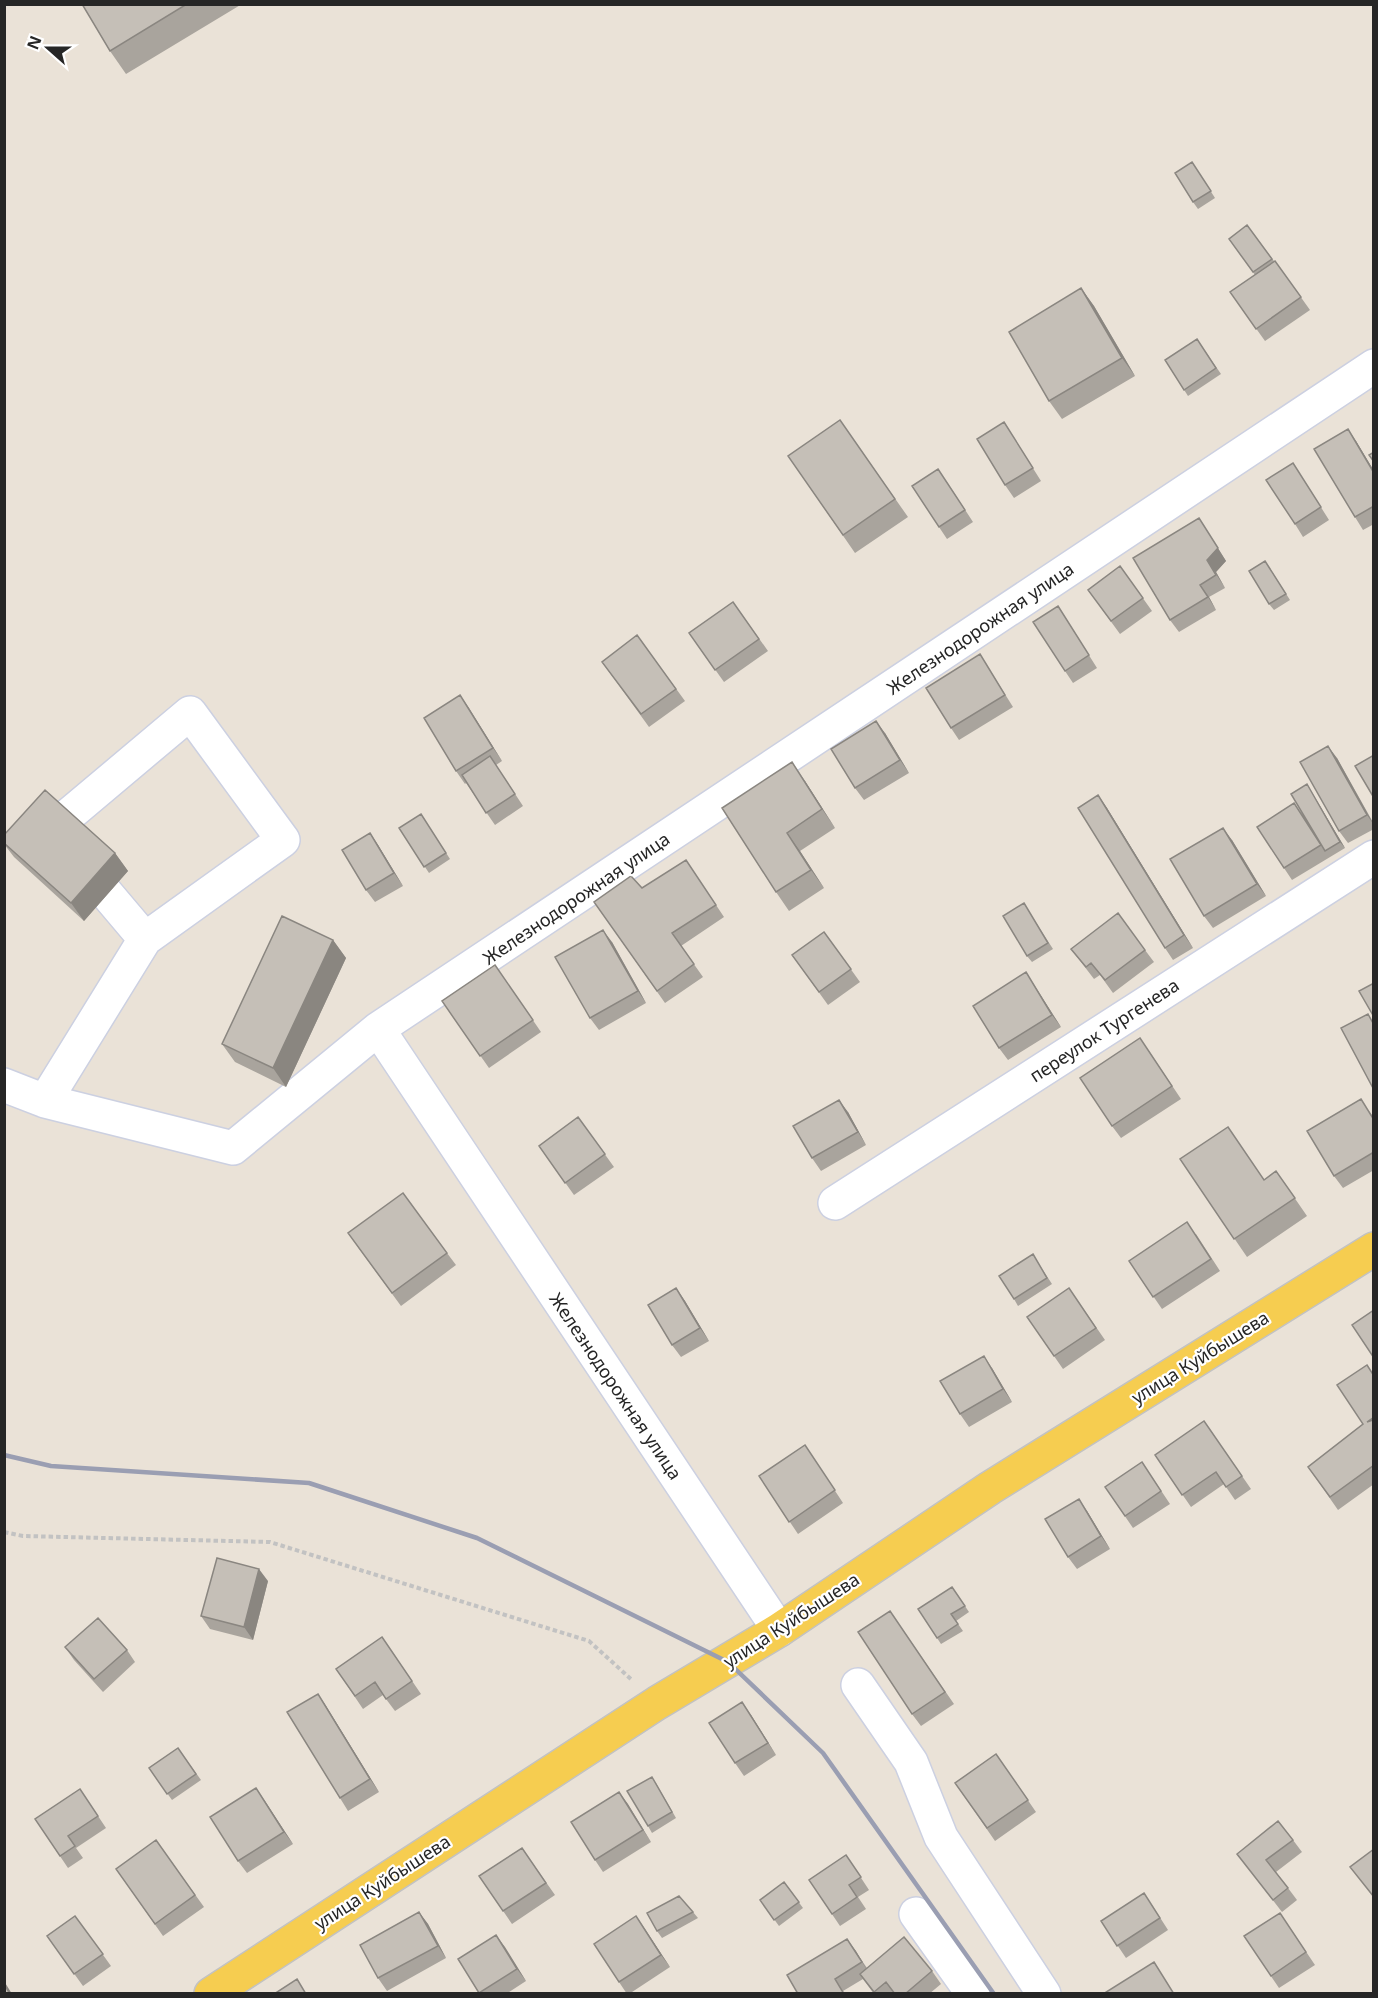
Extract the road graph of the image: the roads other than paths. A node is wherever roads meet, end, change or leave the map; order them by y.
1 (1374, 366) edge
2 (1374, 857) edge
3 (145, 939) junction
4 (378, 1029) junction
5 (4, 1085) edge
6 (45, 1101) junction
7 (835, 1203) dead end
8 (1374, 1249) edge
9 (778, 1630) junction
10 (858, 1685) dead end
11 (916, 1914) dead end
12 (211, 1994) edge
13 (974, 1994) edge
14 (1044, 1994) edge

1 - 4 street, Железнодорожная улица
2 - 7 street, переулок Тургенева
3 - 3 street
3 - 6 street
4 - 6 street
4 - 9 street, Железнодорожная улица
5 - 6 street
8 - 9 main road, улица Куйбышева
9 - 12 main road, улица Куйбышева
10 - 14 street
11 - 13 street

